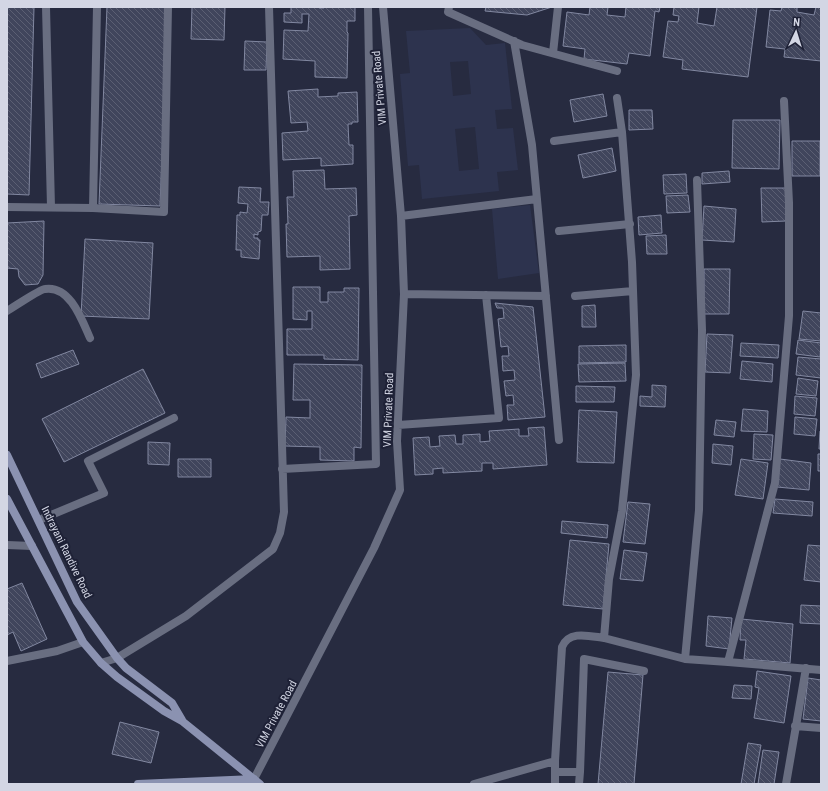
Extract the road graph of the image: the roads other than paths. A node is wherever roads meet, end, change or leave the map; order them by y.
1 (46, 7) edge
2 (98, 7) edge
3 (168, 7) edge
4 (269, 7) edge
5 (368, 7) edge
6 (383, 7) edge
7 (449, 7) edge
8 (558, 7) edge
9 (514, 41) junction
10 (553, 53) junction
11 (617, 71) dead end
12 (617, 98) dead end
13 (784, 101) dead end
14 (622, 132) junction
15 (554, 141) dead end
16 (697, 180) dead end
17 (537, 199) junction
18 (7, 207) edge
19 (51, 207) junction
20 (93, 208) junction
21 (401, 216) junction
22 (630, 224) junction
23 (559, 231) dead end
24 (633, 291) junction
25 (404, 294) junction
26 (486, 295) junction
27 (546, 296) junction
28 (575, 296) dead end
29 (7, 310) edge
30 (90, 338) dead end
31 (174, 418) dead end
32 (398, 425) junction
33 (559, 440) dead end
34 (7, 455) edge
35 (282, 469) junction
36 (7, 499) edge
37 (39, 520) junction
38 (7, 545) edge
39 (32, 546) junction
40 (604, 638) junction
41 (84, 642) junction
42 (117, 658) junction
43 (685, 659) junction
44 (7, 661) edge
45 (728, 662) junction
46 (101, 663) junction
47 (806, 668) junction
48 (821, 670) edge
49 (644, 671) dead end
50 (182, 721) junction
51 (795, 726) junction
52 (821, 728) edge
53 (555, 761) junction
54 (555, 772) junction
55 (580, 772) junction
56 (257, 781) edge
57 (138, 784) edge
58 (474, 784) edge
59 (555, 784) edge
60 (579, 784) edge
61 (786, 784) edge

1 - 19 street
2 - 20 street
3 - 20 street
4 - 35 street
5 - 35 street
6 - 21 street, VIM Private Road
7 - 9 street
8 - 10 street
9 - 10 street
9 - 17 street
10 - 11 street
12 - 14 street
13 - 45 street
14 - 15 street
14 - 22 street
16 - 43 street
17 - 21 street
17 - 27 street
18 - 19 street
19 - 20 street
21 - 25 street, VIM Private Road
22 - 23 street
22 - 24 street
24 - 28 street
24 - 40 street
25 - 26 street
25 - 32 street, VIM Private Road
26 - 27 street
26 - 32 street
27 - 33 street
29 - 30 street
31 - 37 street
32 - 56 street, VIM Private Road
34 - 37 street, Indrayani Randive Road
35 - 42 street
36 - 39 street, Indrayani Randive Road
37 - 42 street, Indrayani Randive Road
38 - 39 street
39 - 41 street, Indrayani Randive Road
40 - 43 street
40 - 53 street
41 - 44 street
41 - 46 street, Indrayani Randive Road
42 - 46 street
42 - 50 street, Indrayani Randive Road
43 - 45 street
45 - 47 street
46 - 50 street, Indrayani Randive Road
47 - 48 street
47 - 51 street
49 - 55 street
50 - 56 street, Indrayani Randive Road
51 - 52 street
51 - 61 street
53 - 54 street
53 - 58 street
54 - 55 street
54 - 59 street
55 - 60 street
56 - 57 street

